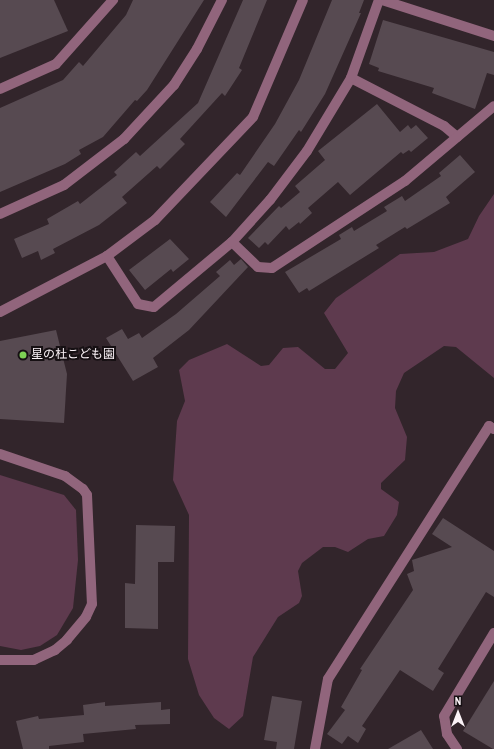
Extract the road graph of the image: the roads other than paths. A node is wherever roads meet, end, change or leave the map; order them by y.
1 (113, 0) edge
2 (222, 0) edge
3 (303, 0) edge
4 (379, 0) edge
5 (382, 0) edge
6 (494, 36) edge
7 (351, 78) junction
8 (0, 89) edge
9 (494, 106) edge
10 (458, 137) junction
11 (0, 214) edge
12 (232, 242) junction
13 (107, 256) junction
14 (0, 312) edge
15 (494, 429) edge
16 (0, 454) edge
17 (494, 633) edge
18 (0, 660) edge
19 (315, 749) edge
20 (457, 749) edge

1 - 8 street
2 - 11 street
3 - 13 street
4 - 7 street
5 - 6 street
7 - 10 street
7 - 12 street
9 - 10 street
10 - 12 street
12 - 13 street
13 - 14 street
15 - 19 street
16 - 18 street
17 - 20 street

